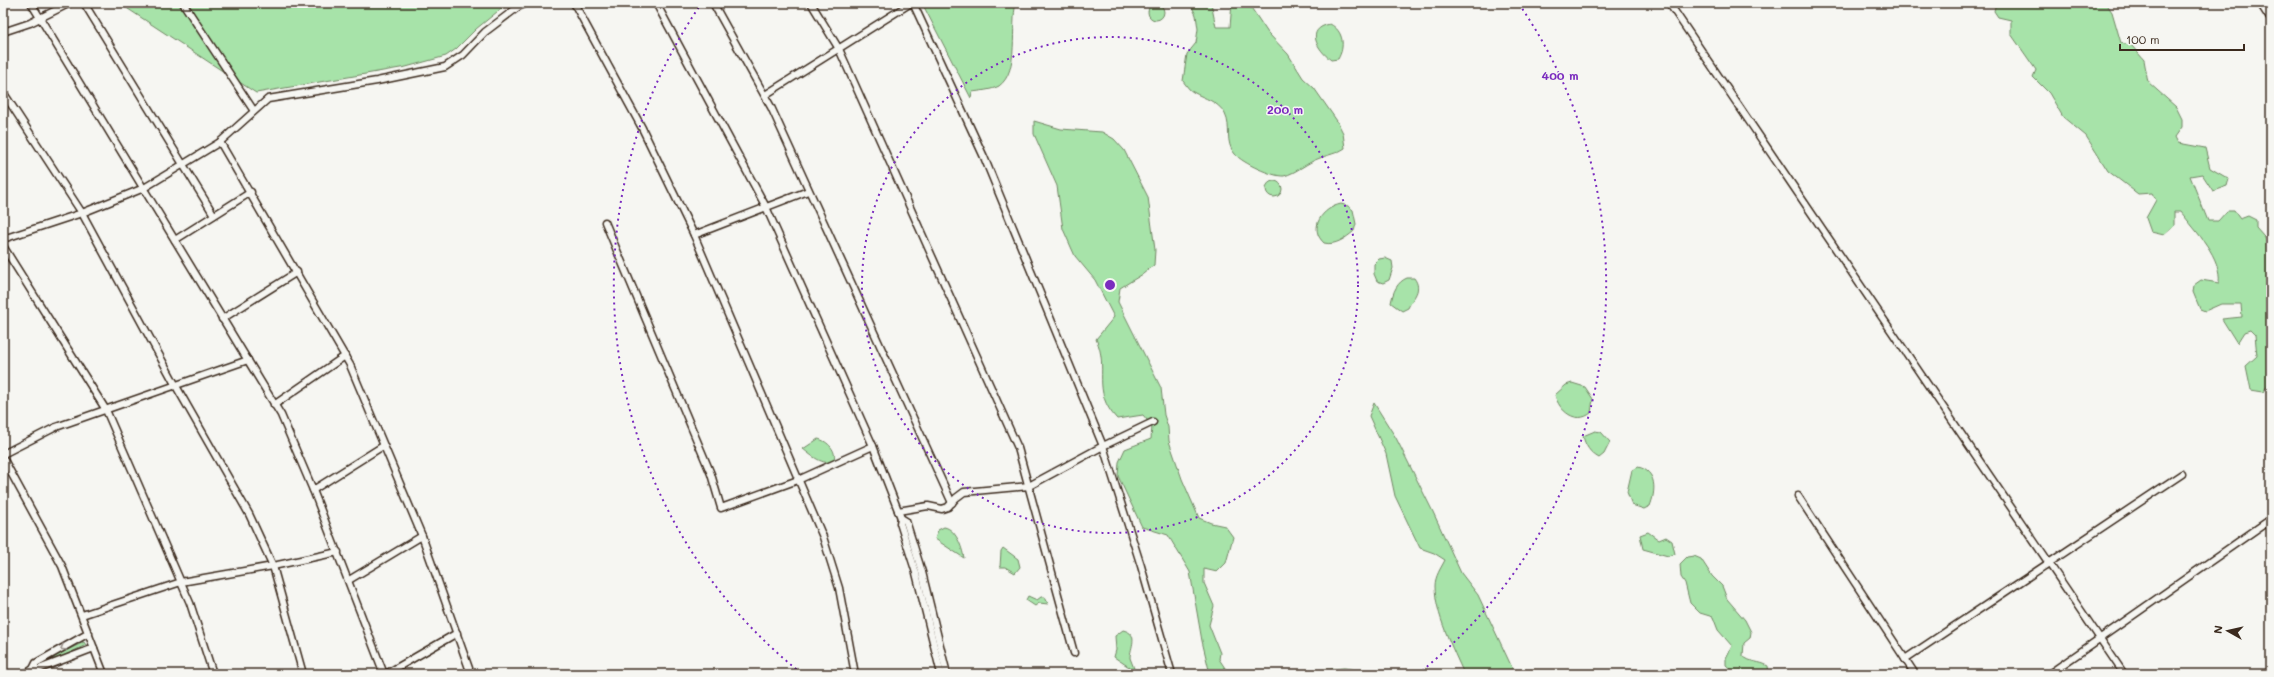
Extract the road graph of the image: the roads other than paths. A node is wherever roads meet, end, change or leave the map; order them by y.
1 (31, 3) edge
2 (70, 3) edge
3 (84, 3) edge
4 (184, 3) edge
5 (527, 3) edge
6 (574, 3) edge
7 (656, 3) edge
8 (713, 3) edge
9 (811, 3) edge
10 (912, 3) edge
11 (1669, 3) edge
12 (2260, 3) edge
13 (40, 18) junction
14 (2271, 20) edge
15 (3, 32) edge
16 (839, 49) junction
17 (3, 92) edge
18 (765, 95) junction
19 (254, 112) junction
20 (220, 142) junction
21 (183, 165) junction
22 (144, 188) junction
23 (808, 191) junction
24 (251, 192) junction
25 (766, 207) junction
26 (82, 213) junction
27 (214, 215) junction
28 (606, 222) dead end
29 (694, 235) junction
30 (3, 239) edge
31 (174, 240) junction
32 (3, 246) edge
33 (297, 272) junction
34 (222, 319) junction
35 (345, 356) junction
36 (248, 360) junction
37 (176, 386) junction
38 (274, 405) junction
39 (106, 410) junction
40 (1153, 422) dead end
41 (383, 446) junction
42 (873, 446) junction
43 (1102, 446) junction
44 (3, 454) edge
45 (3, 458) edge
46 (2182, 474) dead end
47 (798, 480) junction
48 (1029, 486) junction
49 (313, 490) junction
50 (1798, 496) dead end
51 (952, 503) junction
52 (900, 514) junction
53 (2271, 519) edge
54 (422, 536) junction
55 (338, 552) junction
56 (2049, 562) junction
57 (273, 566) junction
58 (349, 580) junction
59 (181, 582) junction
60 (82, 614) junction
61 (89, 633) junction
62 (457, 633) junction
63 (2100, 639) junction
64 (94, 648) junction
65 (1074, 654) dead end
66 (1905, 659) junction
67 (33, 669) junction
68 (25, 674) edge
69 (104, 674) edge
70 (213, 674) edge
71 (303, 674) edge
72 (385, 674) edge
73 (471, 674) edge
74 (855, 674) edge
75 (944, 674) edge
76 (1172, 674) edge
77 (1915, 674) edge
78 (2049, 674) edge
79 (2124, 674) edge

1 - 13 street
2 - 13 street
3 - 21 street
4 - 19 street
5 - 19 street
6 - 29 street
7 - 25 street
8 - 18 street
9 - 16 street
10 - 16 street
10 - 43 street
11 - 56 street
12 - 14 street
13 - 15 street
13 - 22 street
16 - 18 street
16 - 48 street
17 - 26 street
18 - 23 street
19 - 20 street
20 - 21 street
20 - 24 street
21 - 22 street
21 - 27 street
22 - 26 street
22 - 31 street
23 - 25 street
23 - 51 street
24 - 27 street
24 - 33 street
25 - 29 street
25 - 42 street
26 - 30 street
26 - 37 street
27 - 31 street
28 - 47 street
29 - 47 street
31 - 34 street
32 - 39 street
33 - 34 street
33 - 35 street
34 - 36 street
35 - 38 street
35 - 41 street
36 - 37 street
36 - 38 street
37 - 39 street
37 - 57 street
38 - 49 street
39 - 44 street
39 - 59 street
40 - 43 street
41 - 49 street
41 - 54 street
42 - 47 street
42 - 52 street
43 - 48 street
43 - 76 street
45 - 60 street
46 - 56 street
47 - 74 street
48 - 51 street
48 - 65 street
49 - 55 street
50 - 66 street
51 - 52 street
52 - 75 street
53 - 63 street
54 - 58 street
54 - 62 street
55 - 57 street
55 - 58 street
56 - 63 street
56 - 66 street
57 - 59 street
57 - 71 street
58 - 72 street
59 - 60 street
59 - 70 street
60 - 61 street
61 - 64 street
61 -> 67 street
62 - 72 street
62 - 73 street
63 - 78 street
63 - 79 street
64 - 67 street
64 - 69 street
66 - 77 street
67 - 68 street

